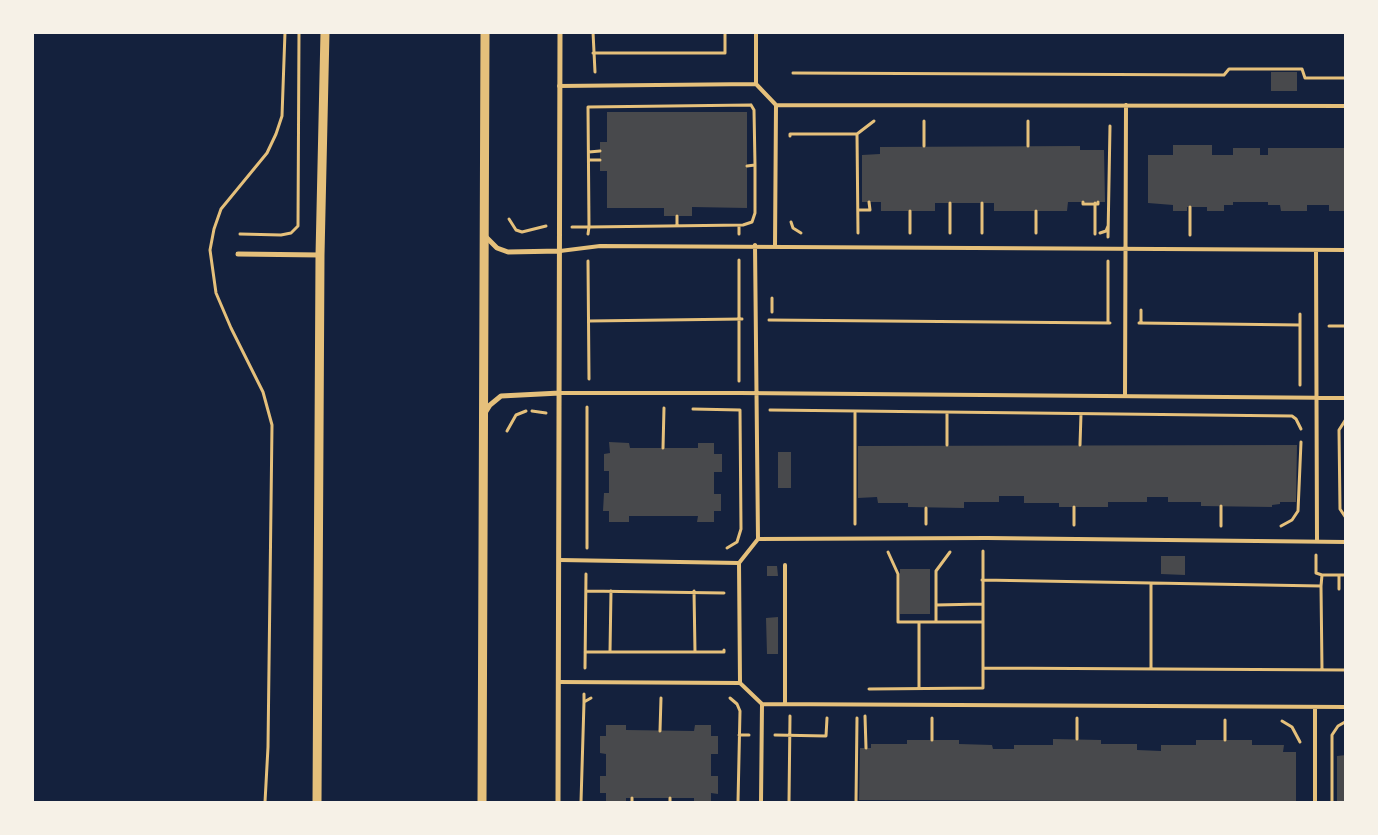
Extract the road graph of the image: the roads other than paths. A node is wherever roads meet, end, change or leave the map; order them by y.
1 (325, 32) edge
2 (485, 32) edge
3 (560, 32) edge
4 (756, 32) edge
5 (756, 84) junction
6 (559, 86) junction
7 (776, 105) junction
8 (1126, 105) junction
9 (1346, 106) edge
10 (483, 225) junction
11 (755, 245) junction
12 (775, 246) junction
13 (1125, 248) junction
14 (1316, 250) junction
15 (1346, 250) edge
16 (560, 251) junction
17 (238, 254) dead end
18 (320, 255) junction
19 (560, 393) junction
20 (755, 393) junction
21 (1125, 395) junction
22 (1315, 398) junction
23 (1346, 398) edge
24 (483, 421) junction
25 (758, 539) junction
26 (1317, 541) junction
27 (1346, 542) edge
28 (560, 560) junction
29 (739, 563) junction
30 (785, 564) dead end
31 (558, 682) junction
32 (740, 683) junction
33 (762, 704) junction
34 (787, 704) junction
35 (1315, 707) junction
36 (1346, 707) edge
37 (317, 802) edge
38 (482, 802) edge
39 (558, 802) edge
40 (761, 802) edge
41 (1314, 802) edge

1 - 18 street
2 - 10 street
3 - 6 street
4 - 5 lane
5 - 6 lane
5 - 7 lane
6 - 16 street
7 - 8 lane
7 - 12 lane
8 - 9 lane
8 - 13 lane
10 - 16 street
10 - 24 street
11 - 12 lane
11 - 16 lane
11 - 20 lane
12 - 13 lane
13 - 14 lane
13 - 21 lane
14 - 15 lane
14 - 22 lane
16 - 19 street
17 - 18 street
18 - 37 street
19 - 20 lane
19 - 24 street
19 - 28 street
20 - 21 lane
20 - 25 lane
21 - 22 lane
22 - 23 lane
22 - 26 lane
24 - 38 street
25 - 26 lane
25 - 29 lane
26 - 27 lane
28 - 29 lane
28 - 31 street
29 - 32 lane
30 - 34 lane
31 - 32 lane
31 - 39 street
32 - 33 lane
33 - 34 lane
33 - 40 lane
34 - 35 lane
35 - 36 lane
35 - 41 lane

